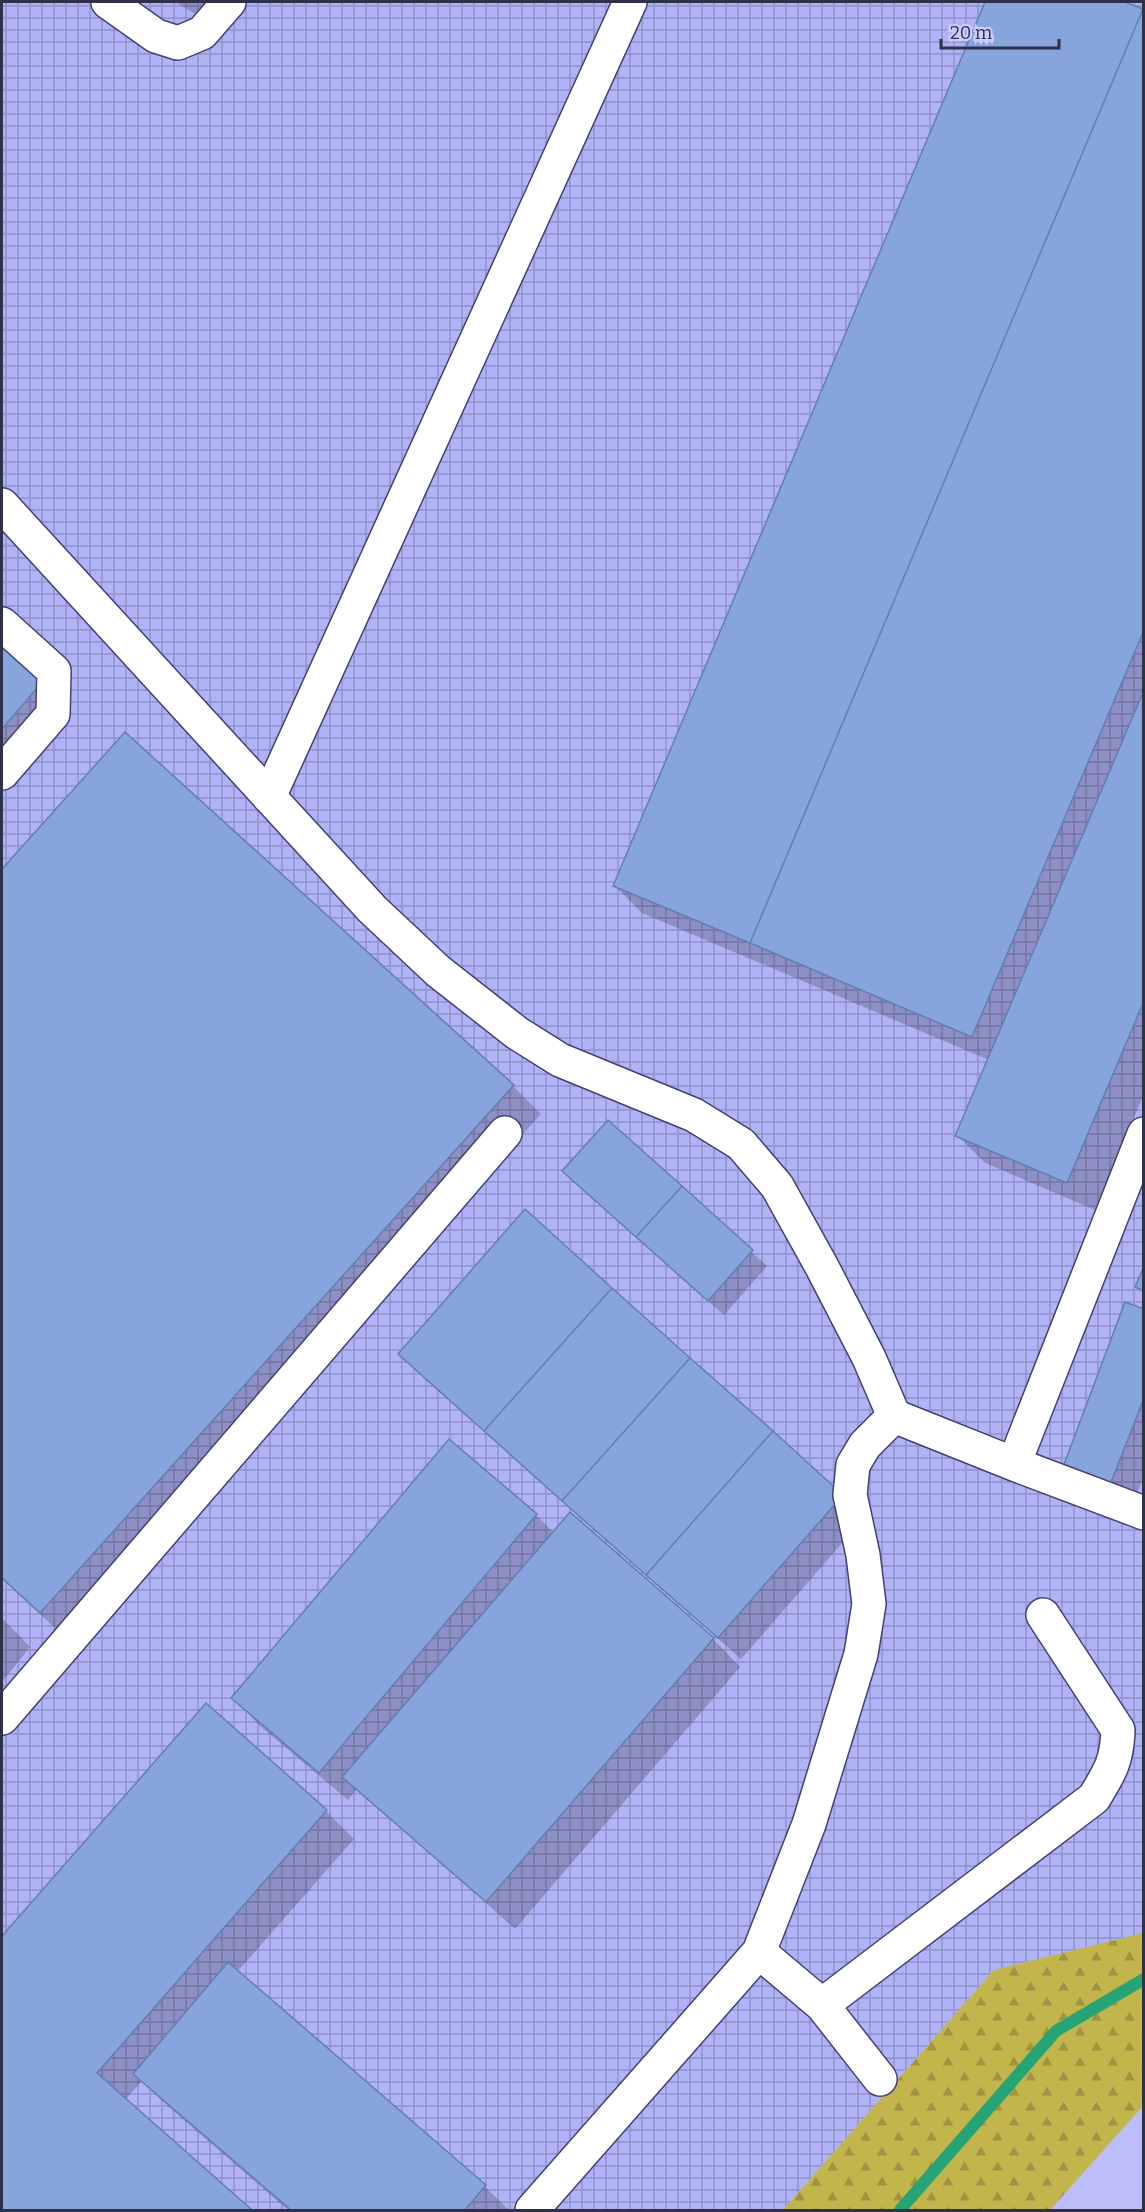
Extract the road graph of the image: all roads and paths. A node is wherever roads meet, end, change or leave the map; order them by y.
1 (108, 2) edge
2 (229, 2) edge
3 (630, 2) edge
4 (2, 505) edge
5 (2, 624) edge
6 (2, 773) edge
7 (269, 797) junction
8 (505, 1133) dead end
9 (1143, 1134) edge
10 (894, 1416) junction
11 (1014, 1464) junction
12 (1143, 1513) edge
13 (1043, 1615) dead end
14 (2, 1718) edge
15 (759, 1953) junction
16 (822, 2006) junction
17 (880, 2079) dead end
18 (532, 2211) edge

1 - 2 street
3 - 7 street
4 - 7 street
5 - 6 street
7 - 10 street
8 - 14 street
9 - 11 street
10 - 11 street
10 - 15 street
11 - 12 street
13 - 16 street
15 - 16 street
15 - 18 street
16 - 17 street

